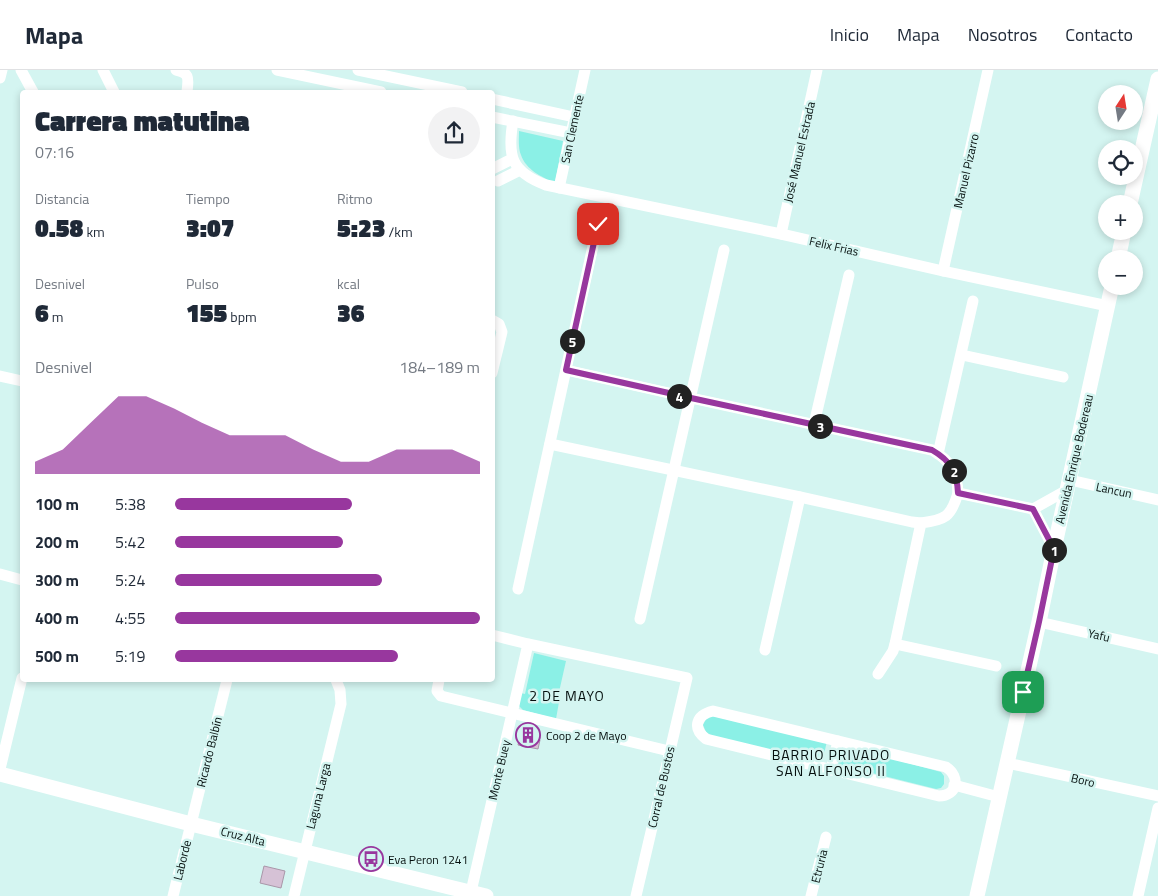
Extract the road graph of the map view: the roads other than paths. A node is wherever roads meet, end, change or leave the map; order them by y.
1 (2, 70) edge
2 (21, 70) edge
3 (103, 70) edge
4 (176, 70) edge
5 (277, 70) edge
6 (358, 70) edge
7 (584, 70) edge
8 (817, 70) edge
9 (988, 70) edge
10 (374, 72) edge
11 (0, 78) edge
12 (1158, 79) edge
13 (32, 90) edge
14 (113, 90) edge
15 (187, 90) edge
16 (370, 90) edge
17 (375, 90) edge
18 (453, 90) edge
19 (495, 100) edge
20 (574, 117) junction
21 (495, 118) edge
22 (513, 121) junction
23 (571, 133) junction
24 (512, 159) junction
25 (495, 168) edge
26 (520, 170) junction
27 (498, 181) dead end
28 (559, 188) junction
29 (1132, 195) edge
30 (598, 224) dead end
31 (781, 234) junction
32 (724, 250) dead end
33 (943, 271) junction
34 (850, 276) dead end
35 (1110, 295) edge
36 (974, 301) dead end
37 (1108, 306) junction
38 (495, 322) edge
39 (962, 355) junction
40 (495, 361) edge
41 (566, 370) junction
42 (0, 376) edge
43 (1063, 377) dead end
44 (20, 381) edge
45 (691, 398) junction
46 (814, 424) junction
47 (550, 444) junction
48 (938, 454) junction
49 (674, 470) junction
50 (1069, 485) junction
51 (958, 493) junction
52 (800, 497) junction
53 (1158, 500) edge
54 (1033, 509) junction
55 (921, 523) junction
56 (1054, 549) junction
57 (0, 574) edge
58 (20, 579) edge
59 (518, 589) dead end
60 (640, 619) dead end
61 (1039, 622) junction
62 (495, 636) edge
63 (528, 644) junction
64 (895, 644) junction
65 (1158, 649) edge
66 (765, 650) dead end
67 (996, 666) dead end
68 (878, 674) dead end
69 (21, 682) edge
70 (226, 682) edge
71 (337, 682) edge
72 (439, 682) edge
73 (512, 714) junction
74 (838, 741) junction
75 (669, 751) junction
76 (1007, 763) junction
77 (0, 769) edge
78 (831, 770) junction
79 (0, 774) edge
80 (954, 785) junction
81 (1158, 796) edge
82 (999, 797) junction
83 (1158, 808) edge
84 (191, 824) junction
85 (826, 837) dead end
86 (305, 852) junction
87 (470, 894) edge
88 (173, 896) edge
89 (294, 896) edge
90 (486, 896) edge
91 (636, 896) edge
92 (812, 896) edge
93 (977, 896) edge
94 (1138, 896) edge

1 - 11 street
2 - 13 street
3 - 14 street
4 - 15 street
5 - 16 street
6 - 10 street
7 - 20 street, San Clemente
8 - 31 street, José Manuel Estrada
9 - 33 street, Manuel Pizarro
10 - 17 street
10 - 18 street
12 - 29 main road
19 - 20 street
20 - 23 street, San Clemente
21 - 22 street
22 - 23 street
22 - 24 street
23 - 28 street, San Clemente
24 - 25 street
24 - 26 street
26 - 27 street
26 - 28 street, Felix Frias
28 - 31 street, Felix Frias
30 - 41 street
31 - 33 street, Felix Frias
32 - 45 street
33 - 37 street, Felix Frias
34 - 46 street
35 - 37 main road, Avenida Enrique Bodereau
36 - 39 street
37 - 50 main road, Avenida Enrique Bodereau
38 - 40 street
39 - 43 street
39 - 48 street
41 - 45 street
41 - 47 street
42 - 44 street
45 - 46 street
45 - 49 street
46 - 48 street
47 - 49 street
47 - 59 street
48 - 51 street
49 - 52 street
49 - 60 street
50 - 53 street, Lancun
50 - 54 street
50 - 56 main road, Avenida Enrique Bodereau
51 - 54 street
51 - 55 street
52 - 55 street
52 - 66 street
54 - 56 street
55 - 64 street
56 - 61 main road, Avenida Enrique Bodereau
57 - 58 street
61 - 65 street, Yafu
61 - 76 main road, Avenida Enrique Bodereau
62 - 63 street
63 - 73 street, Monte Buey
63 - 75 street, Corral de Bustos
64 - 67 street
64 - 68 street
69 - 77 street
70 - 84 street, Ricardo Balbín
71 - 86 street, Laguna Larga
72 - 73 street
73 - 75 street
73 - 87 street, Monte Buey
74 - 78 street
74 - 78 street
74 - 80 street
75 - 91 street, Corral de Bustos
76 - 81 street, Boro
76 - 82 main road, Avenida Enrique Bodereau
78 - 80 street
79 - 84 main road, Cruz Alta
80 - 82 street
82 - 93 main road, Avenida Enrique Bodereau
83 - 94 street
84 - 86 main road, Cruz Alta
84 - 88 street, Laborde
85 - 92 street, Etruria
86 - 87 main road, Cruz Alta
86 - 89 street, Laguna Larga
87 - 90 main road, Cruz Alta

